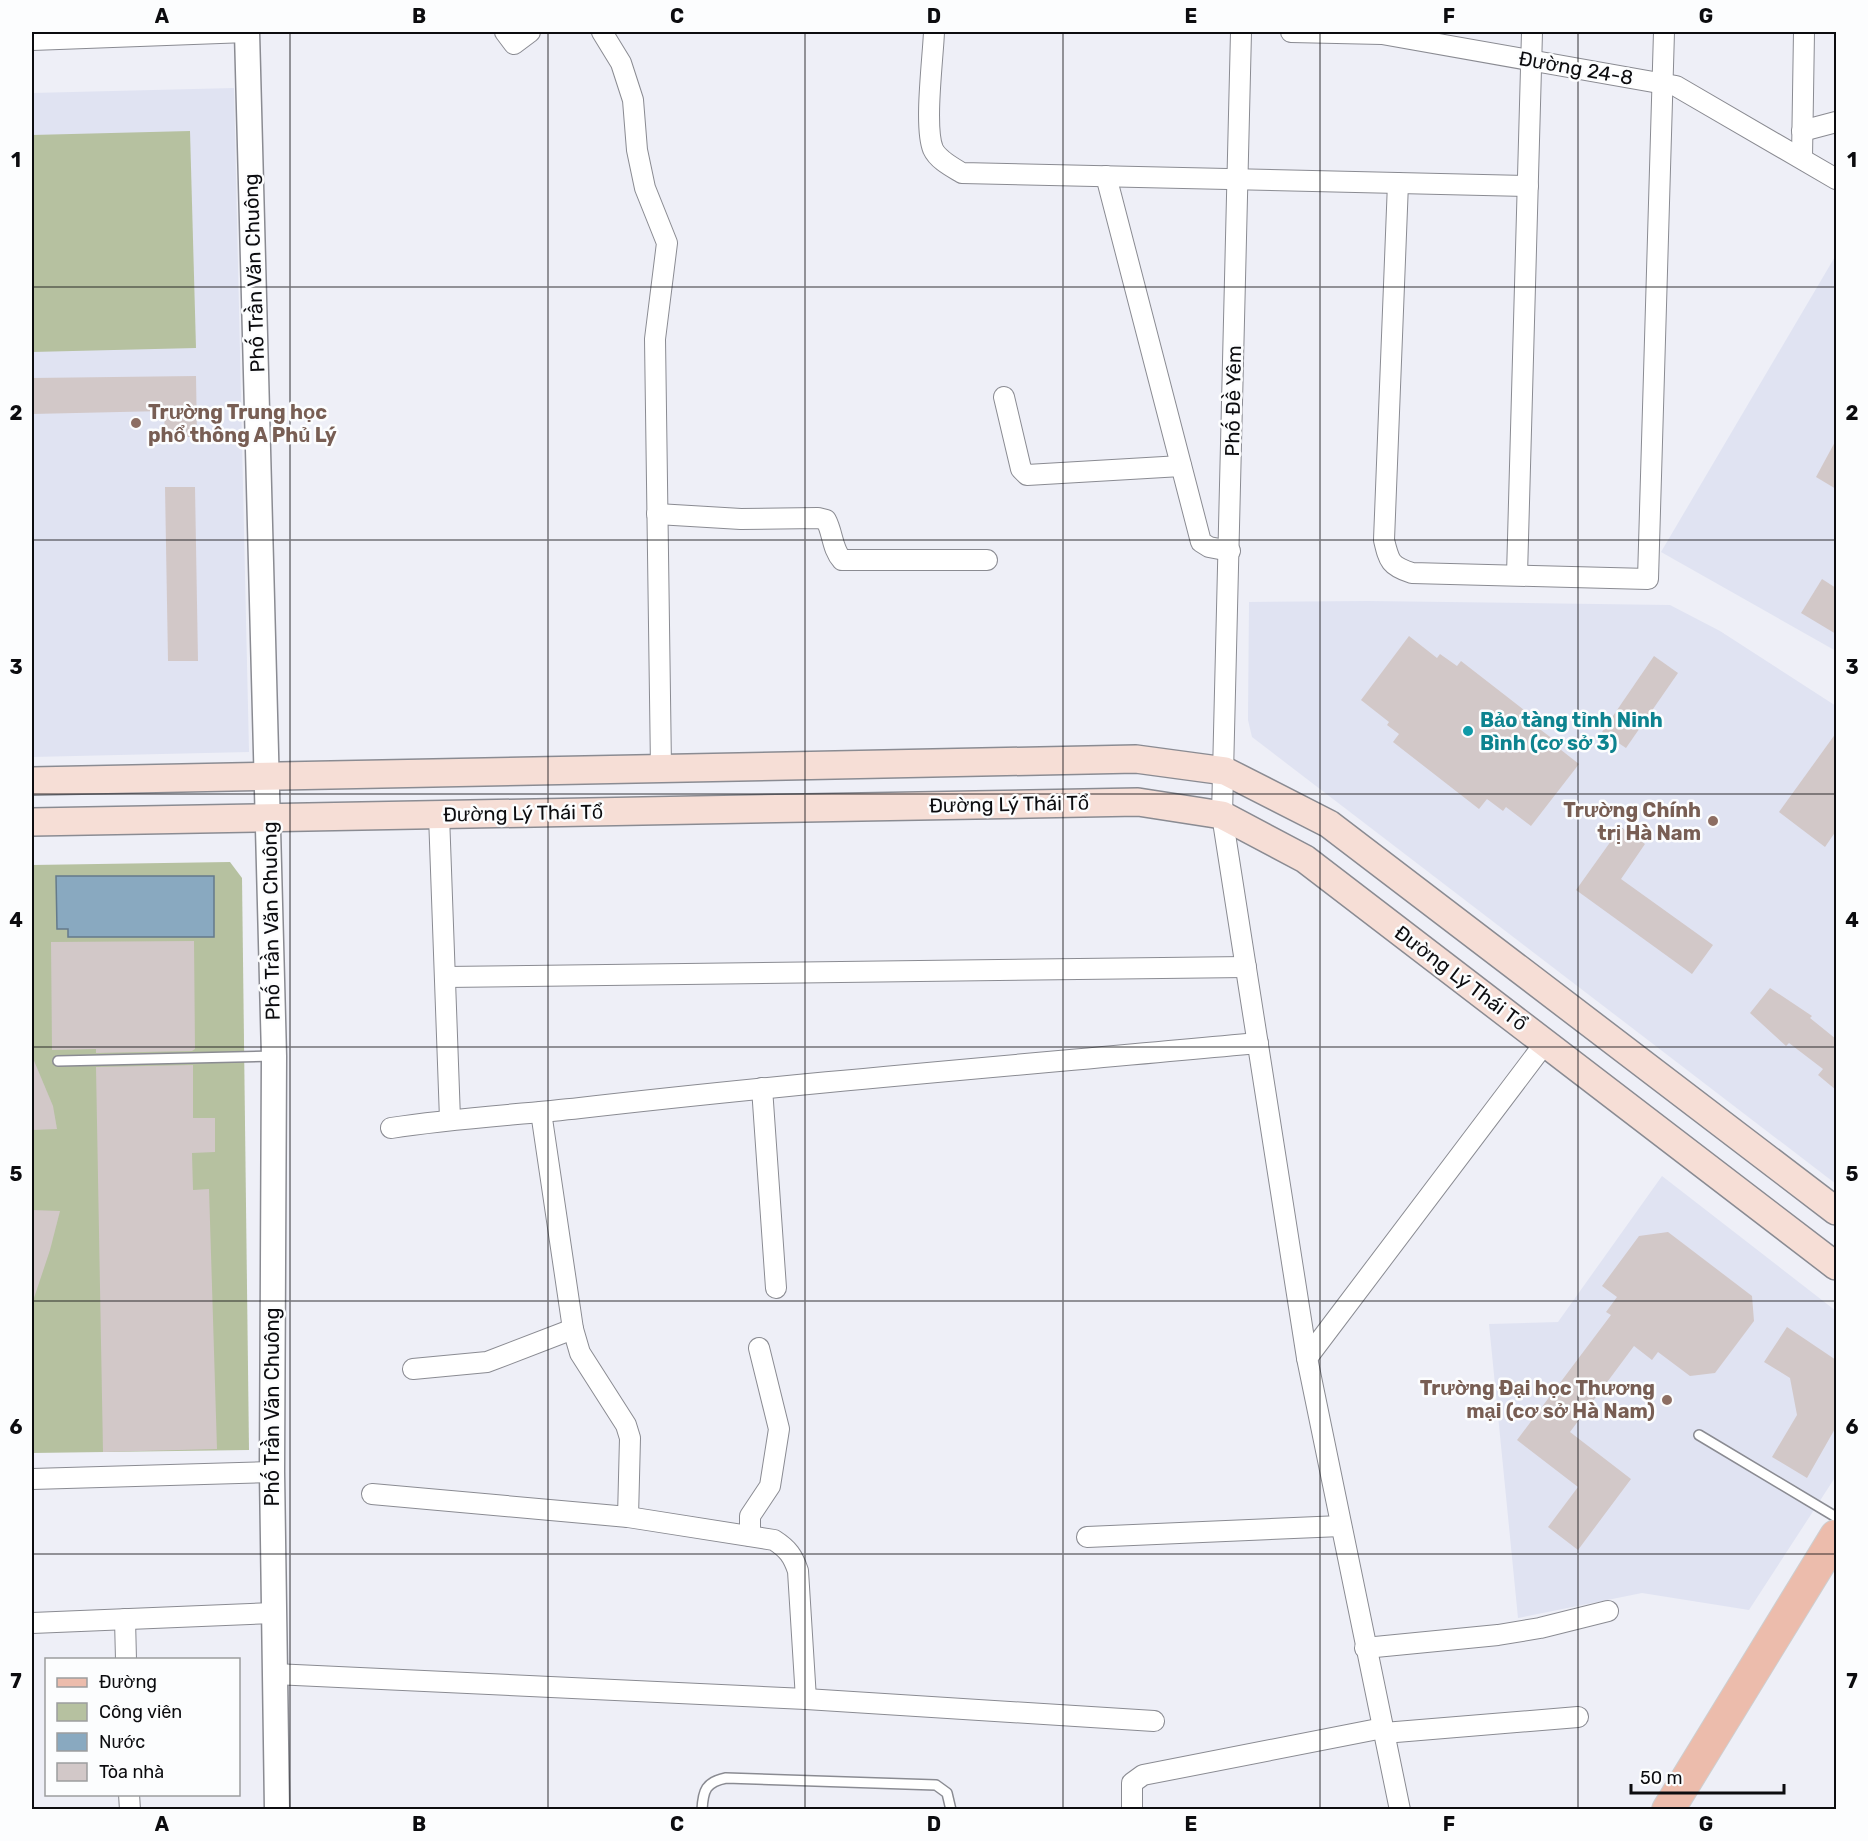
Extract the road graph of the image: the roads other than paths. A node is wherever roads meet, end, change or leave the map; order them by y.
1 (247, 32) edge
2 (505, 32) edge
3 (530, 32) edge
4 (602, 32) edge
5 (934, 32) edge
6 (1241, 32) edge
7 (1291, 32) edge
8 (1532, 32) edge
9 (1664, 32) edge
10 (1804, 32) edge
11 (1382, 33) edge
12 (32, 40) edge
13 (1532, 60) junction
14 (1663, 84) junction
15 (1836, 122) edge
16 (1802, 131) junction
17 (1802, 157) junction
18 (1106, 176) junction
19 (1238, 178) junction
20 (1836, 179) edge
21 (1398, 183) junction
22 (1528, 186) junction
23 (1004, 397) dead end
24 (1181, 466) junction
25 (657, 514) junction
26 (1230, 550) junction
27 (987, 560) dead end
28 (1517, 575) junction
29 (662, 768) junction
30 (1225, 771) junction
31 (269, 776) junction
32 (32, 781) edge
33 (440, 814) junction
34 (1222, 815) junction
35 (269, 818) junction
36 (32, 822) edge
37 (1246, 967) junction
38 (445, 977) junction
39 (1258, 1043) junction
40 (1545, 1043) junction
41 (274, 1056) junction
42 (58, 1061) dead end
43 (762, 1088) junction
44 (541, 1112) junction
45 (450, 1119) junction
46 (391, 1128) dead end
47 (1836, 1211) edge
48 (1836, 1266) edge
49 (776, 1288) dead end
50 (573, 1329) junction
51 (759, 1348) dead end
52 (1307, 1358) junction
53 (413, 1369) dead end
54 (1699, 1435) dead end
55 (272, 1472) junction
56 (32, 1479) edge
57 (372, 1494) dead end
58 (628, 1517) junction
59 (1836, 1517) edge
60 (1341, 1526) junction
61 (750, 1536) junction
62 (1836, 1536) edge
63 (1087, 1537) dead end
64 (1608, 1611) dead end
65 (273, 1613) junction
66 (125, 1619) junction
67 (32, 1623) edge
68 (1365, 1648) junction
69 (126, 1658) edge
70 (274, 1674) junction
71 (806, 1700) junction
72 (1578, 1717) dead end
73 (1154, 1721) dead end
74 (1383, 1730) junction
75 (277, 1809) edge
76 (702, 1809) edge
77 (951, 1809) edge
78 (1132, 1809) edge
79 (1400, 1809) edge
80 (1668, 1809) edge

1 - 12 street
1 - 31 street, Phố Trần Văn Chuông
2 - 3 street
4 - 25 street
5 - 18 street
6 - 19 street, Phố Đề Yêm
7 - 11 street, Đường 24-8
8 - 13 street
9 - 14 street
10 - 16 street
11 - 13 street, Đường 24-8
13 - 14 street, Đường 24-8
13 - 22 street
14 - 17 street, Đường 24-8
14 - 28 street
15 - 16 street
16 - 17 street
17 - 20 street, Đường 24-8
18 - 19 street
18 - 24 street
19 - 21 street
19 - 26 street, Phố Đề Yêm
21 - 22 street
21 - 28 street
22 - 28 street
23 - 24 street
24 - 26 street
25 - 27 street
25 - 29 street
26 - 30 street, Phố Đề Yêm
29 - 30 main road
29 - 31 main road
30 - 34 street, Phố Đề Yêm
30 - 47 main road
31 - 32 main road
31 - 35 street, Phố Trần Văn Chuông
33 - 34 main road, Đường Lý Thái Tổ
33 - 35 main road, Đường Lý Thái Tổ
33 - 38 street
34 - 37 street, Phố Đề Yêm
34 - 40 main road, Đường Lý Thái Tổ
35 - 36 main road, Đường Lý Thái Tổ
35 - 41 street, Phố Trần Văn Chuông
37 - 38 street
37 - 39 street, Phố Đề Yêm
38 - 45 street
39 - 43 street
39 - 52 street, Phố Đề Yêm
40 - 48 main road, Đường Lý Thái Tổ
40 - 52 street
41 - 42 lane
41 - 55 street, Phố Trần Văn Chuông
43 - 44 street
43 - 49 street
44 - 45 street
44 - 50 street
45 - 46 street
50 - 53 street
50 - 58 street
51 - 61 street
52 - 60 street, Phố Đề Yêm
54 - 59 lane
55 - 56 street
55 - 65 street, Phố Trần Văn Chuông
57 - 58 street
58 - 61 street
60 - 63 street
60 - 68 street, Phố Đề Yêm
61 - 71 street
62 - 80 main road
64 - 68 street
65 - 66 street
65 - 70 street, Phố Trần Văn Chuông
66 - 67 street
66 - 69 street
68 - 74 street, Phố Đề Yêm
70 - 71 street
70 - 75 street, Phố Trần Văn Chuông
71 - 73 street
72 - 74 street
74 - 78 street
74 - 79 street, Phố Đề Yêm
76 - 77 lane

